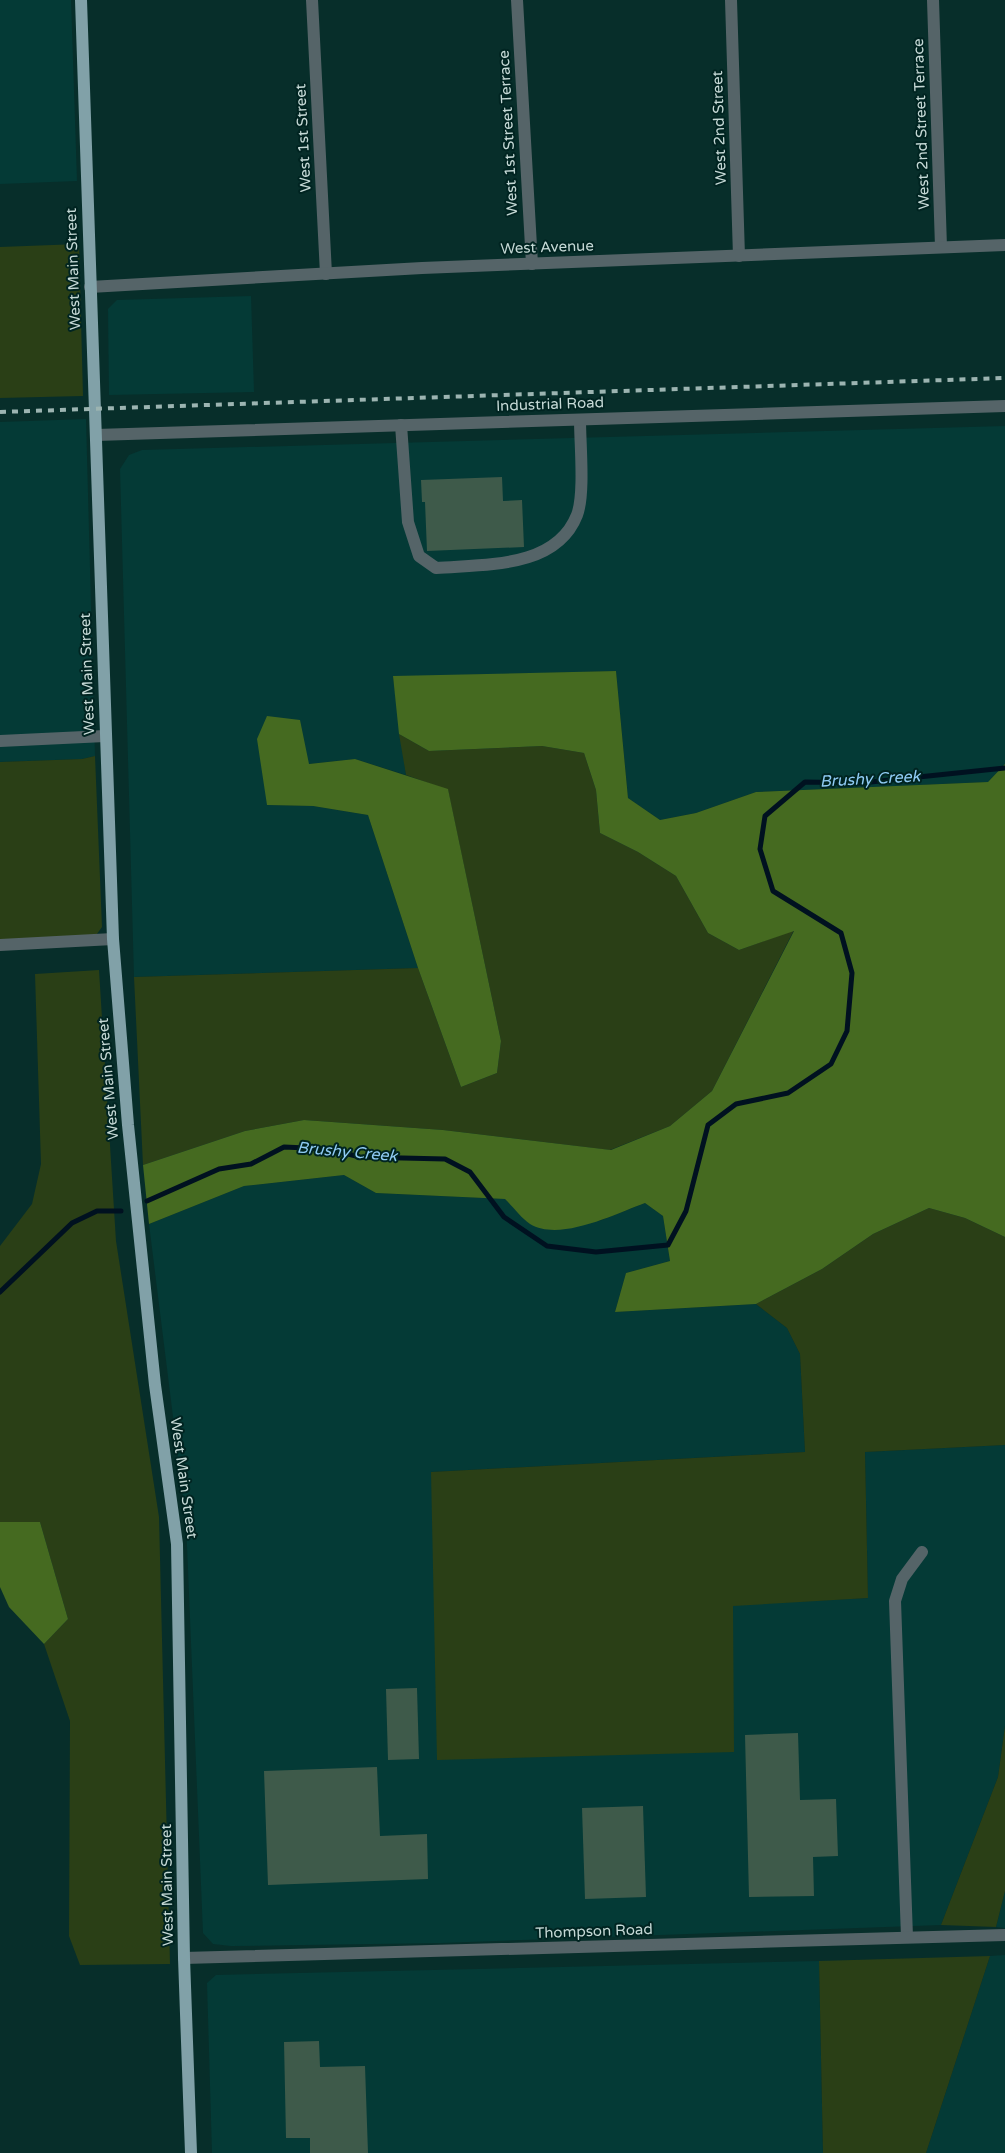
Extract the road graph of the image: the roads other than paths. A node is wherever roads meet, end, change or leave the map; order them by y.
1 (81, 0) edge
2 (312, 0) edge
3 (517, 0) edge
4 (731, 0) edge
5 (933, 0) edge
6 (1005, 245) edge
7 (941, 247) junction
8 (739, 256) junction
9 (532, 264) junction
10 (326, 274) junction
11 (90, 287) junction
12 (1005, 406) edge
13 (580, 420) junction
14 (401, 425) junction
15 (96, 435) junction
16 (105, 736) junction
17 (0, 741) edge
18 (113, 939) junction
19 (0, 945) edge
20 (922, 1552) dead end
21 (1005, 1935) edge
22 (907, 1937) junction
23 (184, 1958) junction
24 (191, 2153) edge

1 - 11 main road, West Main Street
2 - 10 street, West 1st Street
3 - 9 street, West 1st Street Terrace
4 - 8 street, West 2nd Street
5 - 7 street, West 2nd Street Terrace
6 - 7 street, West Avenue
7 - 8 street, West Avenue
8 - 9 street, West Avenue
9 - 10 street, West Avenue
10 - 11 street, West Avenue
11 - 15 main road, West Main Street
12 - 13 street, Industrial Road
13 - 14 street, Industrial Road
13 - 14 street
14 - 15 street, Industrial Road
15 - 16 main road, West Main Street
16 - 17 street
16 - 18 main road, West Main Street
18 - 19 street
18 - 23 main road, West Main Street
20 - 22 street
21 - 22 street, Thompson Road
22 - 23 street, Thompson Road
23 - 24 main road, West Main Street

